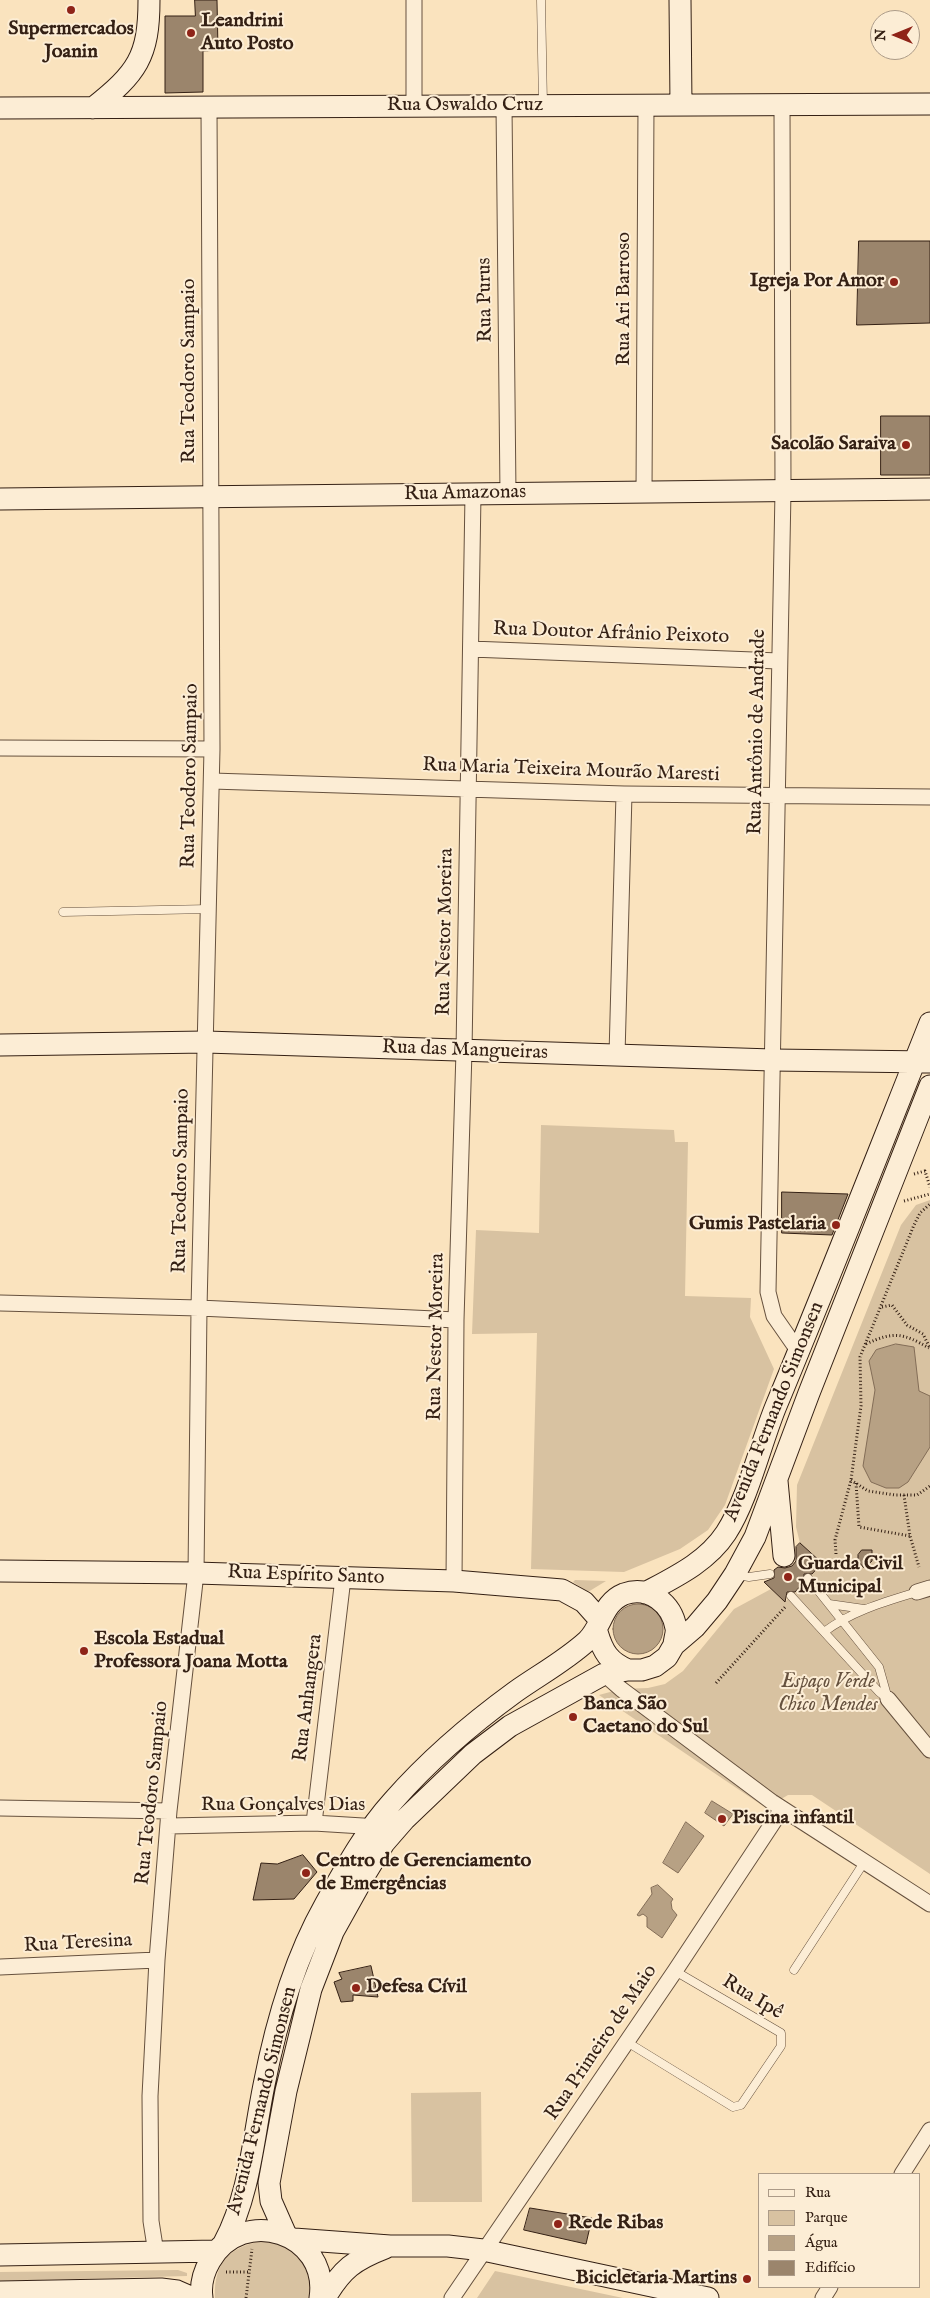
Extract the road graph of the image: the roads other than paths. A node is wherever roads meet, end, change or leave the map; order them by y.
1 (149, 0) edge
2 (414, 0) edge
3 (540, 0) edge
4 (680, 0) edge
5 (930, 104) edge
6 (646, 105) junction
7 (681, 105) junction
8 (782, 105) junction
9 (414, 106) junction
10 (504, 106) junction
11 (543, 106) junction
12 (209, 107) junction
13 (0, 108) edge
14 (93, 108) junction
15 (930, 489) edge
16 (783, 491) junction
17 (644, 492) junction
18 (473, 494) junction
19 (508, 494) junction
20 (211, 497) junction
21 (0, 499) edge
22 (471, 649) junction
23 (779, 661) junction
24 (0, 748) edge
25 (212, 749) junction
26 (212, 780) junction
27 (468, 789) junction
28 (624, 794) junction
29 (776, 796) junction
30 (930, 796) edge
31 (209, 909) junction
32 (63, 912) dead end
33 (930, 1023) edge
34 (206, 1042) junction
35 (0, 1045) edge
36 (464, 1051) junction
37 (617, 1055) junction
38 (772, 1060) junction
39 (922, 1062) edge
40 (930, 1086) edge
41 (0, 1303) edge
42 (199, 1308) junction
43 (456, 1320) junction
44 (799, 1352) junction
45 (777, 1478) junction
46 (785, 1557) dead end
47 (0, 1571) edge
48 (196, 1573) junction
49 (735, 1574) junction
50 (770, 1574) dead end
51 (343, 1578) junction
52 (808, 1578) dead end
53 (454, 1581) junction
54 (923, 1590) edge
55 (645, 1593) junction
56 (790, 1600) road end
57 (829, 1604) junction
58 (864, 1609) junction
59 (840, 1620) junction
60 (598, 1626) junction
61 (824, 1632) junction
62 (674, 1645) junction
63 (628, 1670) junction
64 (604, 1674) junction
65 (888, 1699) junction
66 (930, 1750) edge
67 (0, 1808) edge
68 (782, 1808) junction
69 (169, 1819) junction
70 (314, 1823) junction
71 (371, 1826) junction
72 (398, 1828) junction
73 (865, 1861) junction
74 (930, 1904) edge
75 (158, 1960) junction
76 (0, 1967) edge
77 (794, 1970) dead end
78 (675, 1971) junction
79 (627, 2042) junction
80 (930, 2130) edge
81 (903, 2173) edge
82 (290, 2237) junction
83 (390, 2246) junction
84 (220, 2247) junction
85 (483, 2250) junction
86 (156, 2253) junction
87 (0, 2255) edge
88 (0, 2292) edge
89 (193, 2298) edge
90 (202, 2298) edge
91 (320, 2298) edge
92 (325, 2298) edge
93 (452, 2298) edge
94 (708, 2298) edge

1 - 14 main road
2 - 9 street
3 - 11 lane
4 - 7 main road
5 - 8 main road, Rua Oswaldo Cruz
6 - 7 main road, Rua Oswaldo Cruz
6 - 11 main road, Rua Oswaldo Cruz
6 - 17 street, Rua Ari Barroso
7 - 8 main road, Rua Oswaldo Cruz
8 - 16 street, Rua Antônio de Andrade
9 - 10 main road, Rua Oswaldo Cruz
9 - 12 main road, Rua Oswaldo Cruz
10 - 11 main road, Rua Oswaldo Cruz
10 - 19 street, Rua Purus
12 - 14 main road, Rua Oswaldo Cruz
12 - 20 street, Rua Teodoro Sampaio
13 - 14 main road, Rua Oswaldo Cruz
15 - 16 main road, Rua Amazonas
16 - 17 main road, Rua Amazonas
16 - 23 street, Rua Antônio de Andrade
17 - 19 main road, Rua Amazonas
18 - 19 main road, Rua Amazonas
18 - 20 main road, Rua Amazonas
18 - 22 street, Rua Nestor Moreira
20 - 21 main road, Rua Amazonas
20 - 25 street, Rua Teodoro Sampaio
22 - 23 street, Rua Doutor Afrânio Peixoto
22 - 27 street, Rua Nestor Moreira
23 - 29 street, Rua Antônio de Andrade
24 - 25 street
25 - 26 street, Rua Teodoro Sampaio
26 - 27 street, Rua Maria Teixeira Mourão Maresti
26 - 31 street, Rua Teodoro Sampaio
27 - 28 street, Rua Maria Teixeira Mourão Maresti
27 - 36 street, Rua Nestor Moreira
28 - 29 street, Rua Maria Teixeira Mourão Maresti
28 - 37 street
29 - 30 street, Rua Maria Teixeira Mourão Maresti
29 - 38 street, Rua Antônio de Andrade
31 - 32 lane
31 - 34 street, Rua Teodoro Sampaio
33 - 39 main road, Avenida Fernando Simonsen
34 - 35 main road, Rua das Mangueiras
34 - 36 main road, Rua das Mangueiras
34 - 42 street, Rua Teodoro Sampaio
36 - 37 main road, Rua das Mangueiras
36 - 43 street, Rua Nestor Moreira
37 - 38 main road, Rua das Mangueiras
38 - 39 main road, Rua das Mangueiras
38 - 44 street, Rua Antônio de Andrade
39 - 44 main road, Avenida Fernando Simonsen
40 - 45 main road, Avenida Fernando Simonsen
41 - 42 street
42 - 43 street
42 - 48 street, Rua Teodoro Sampaio
43 - 53 street, Rua Nestor Moreira
44 - 55 main road, Avenida Fernando Simonsen
45 - 46 main road
45 - 49 main road, Avenida Fernando Simonsen
47 - 48 main road, Rua Espírito Santo
48 - 51 main road, Rua Espírito Santo
48 - 69 street, Rua Teodoro Sampaio
49 - 50 lane
49 - 62 main road, Avenida Fernando Simonsen
51 - 53 main road, Rua Espírito Santo
51 - 70 street, Rua Anhangera
52 - 57 lane
53 - 60 main road, Rua Espírito Santo
54 - 58 lane
55 - 60 main road, Avenida Fernando Simonsen
55 - 62 main road
56 - 61 lane
57 - 58 lane
57 - 59 lane
58 - 59 lane
59 - 61 lane
59 - 65 lane
60 - 63 main road
60 - 71 main road, Avenida Fernando Simonsen
61 - 65 lane
62 - 63 main road, Avenida Fernando Simonsen
63 - 64 main road, Avenida Fernando Simonsen
64 - 68 street
64 - 72 main road, Avenida Fernando Simonsen
65 - 66 street
67 - 69 street, Rua Gonçalves Dias
68 - 73 street
68 - 78 street, Rua Primeiro de Maio
69 - 70 street, Rua Gonçalves Dias
69 - 75 street, Rua Teodoro Sampaio
70 - 71 street, Rua Gonçalves Dias
71 - 72 street, Rua Gonçalves Dias
71 - 84 main road, Avenida Fernando Simonsen
72 - 82 main road, Avenida Fernando Simonsen
73 - 74 street
73 - 77 lane
75 - 76 street, Rua Teresina
75 - 86 street, Rua Teodoro Sampaio
78 - 79 street, Rua Primeiro de Maio
78 - 79 lane, Rua Ipê
79 - 85 street, Rua Primeiro de Maio
80 - 81 street
82 - 83 main road
82 - 84 main road
82 - 91 main road, Avenida Fernando Simonsen
83 - 85 main road
83 - 92 main road
84 - 86 main road
84 - 90 main road, Avenida Fernando Simonsen
85 - 93 street, Rua Primeiro de Maio
85 - 94 main road
86 - 87 main road
88 - 89 main road

